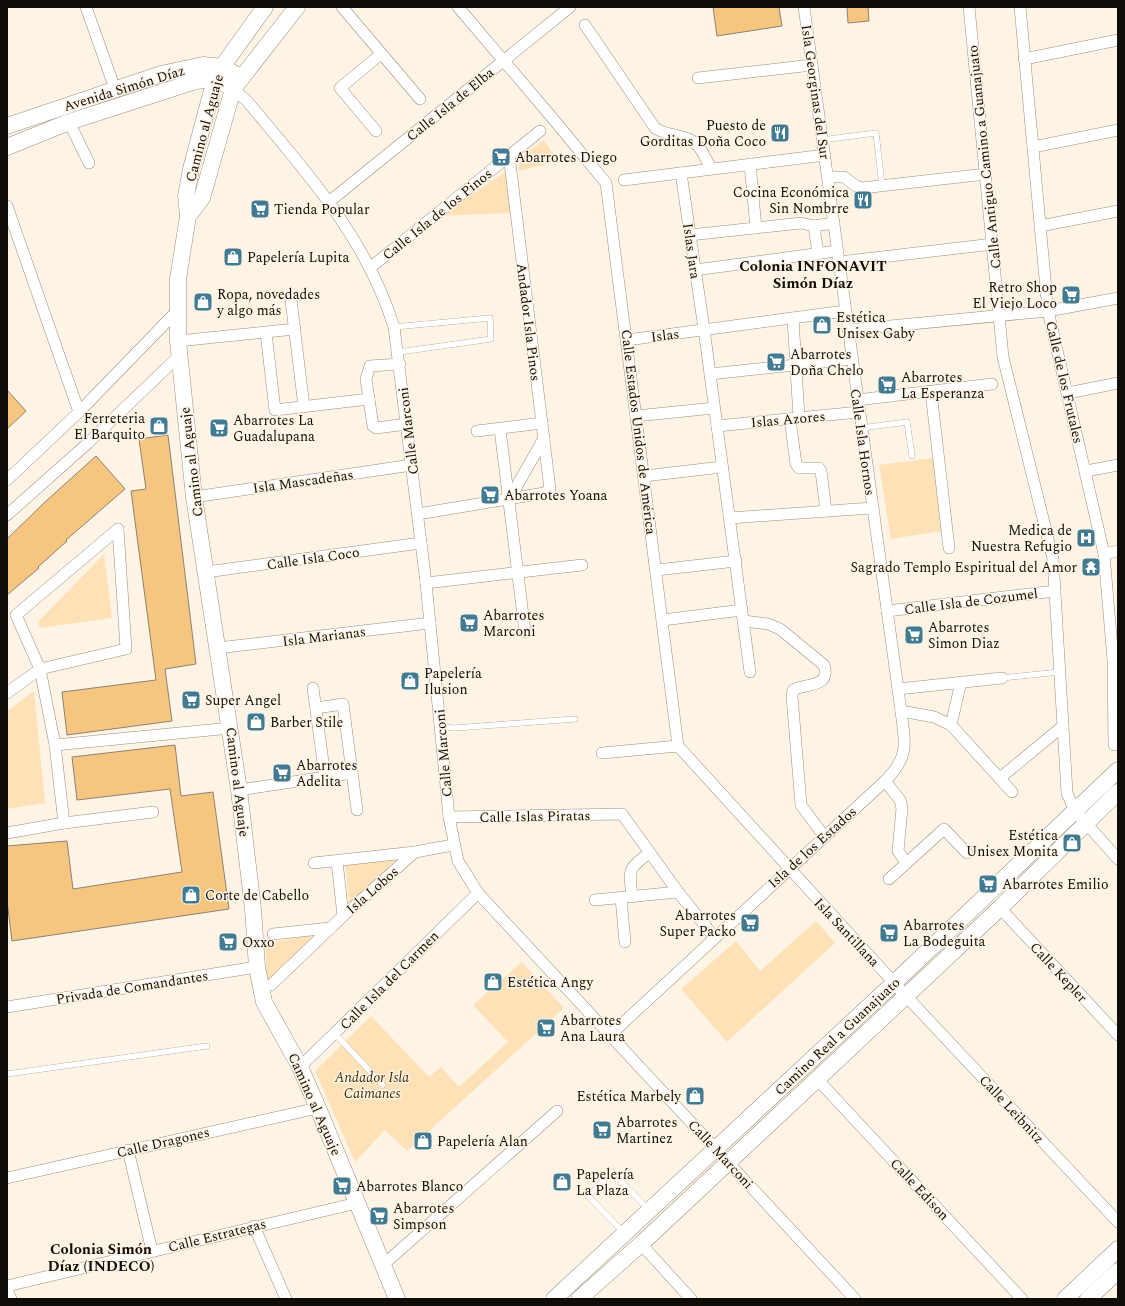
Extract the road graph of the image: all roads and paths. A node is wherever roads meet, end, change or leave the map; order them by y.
1 (86, 7) edge
2 (266, 7) edge
3 (297, 7) edge
4 (342, 7) edge
5 (458, 7) edge
6 (570, 7) edge
7 (804, 7) edge
8 (969, 7) edge
9 (1020, 7) edge
10 (585, 25) dead end
11 (1118, 40) edge
12 (381, 54) junction
13 (1024, 59) junction
14 (504, 61) junction
15 (812, 65) junction
16 (218, 73) junction
17 (698, 78) dead end
18 (237, 83) junction
19 (114, 89) junction
20 (420, 99) dead end
21 (69, 122) junction
22 (7, 126) edge
23 (1118, 130) edge
24 (376, 131) dead end
25 (540, 131) dead end
26 (822, 140) junction
27 (7, 147) edge
28 (1032, 147) junction
29 (824, 155) junction
30 (509, 156) junction
31 (89, 163) dead end
32 (750, 164) junction
33 (711, 168) junction
34 (681, 173) junction
35 (986, 174) junction
36 (828, 177) junction
37 (624, 180) dead end
38 (882, 185) junction
39 (330, 201) junction
40 (7, 206) edge
41 (1118, 211) edge
42 (188, 216) junction
43 (834, 223) junction
44 (814, 226) junction
45 (1040, 226) junction
46 (756, 228) junction
47 (690, 234) junction
48 (993, 244) junction
49 (818, 254) junction
50 (838, 256) junction
51 (370, 267) junction
52 (694, 270) junction
53 (1118, 298) edge
54 (291, 300) dead end
55 (177, 311) junction
56 (845, 311) junction
57 (1048, 311) junction
58 (1000, 316) junction
59 (793, 318) junction
60 (394, 327) junction
61 (295, 329) junction
62 (704, 329) junction
63 (848, 330) junction
64 (266, 333) junction
65 (627, 340) junction
66 (178, 348) junction
67 (399, 352) junction
68 (852, 360) junction
69 (400, 364) junction
70 (796, 366) junction
71 (710, 374) junction
72 (1118, 383) edge
73 (992, 384) dead end
74 (931, 392) junction
75 (1068, 393) junction
76 (369, 399) junction
77 (857, 400) junction
78 (304, 407) junction
79 (714, 408) junction
80 (79, 412) junction
81 (859, 412) junction
82 (636, 416) junction
83 (795, 418) junction
84 (407, 424) junction
85 (542, 424) junction
86 (717, 426) junction
87 (861, 428) junction
88 (500, 429) junction
89 (477, 431) dead end
90 (544, 438) junction
91 (912, 456) dead end
92 (412, 465) junction
93 (1118, 465) edge
94 (722, 467) junction
95 (1086, 471) junction
96 (644, 476) junction
97 (7, 480) edge
98 (194, 497) junction
99 (509, 500) junction
100 (872, 508) junction
101 (826, 512) junction
102 (418, 514) junction
103 (7, 515) edge
104 (730, 518) junction
105 (421, 543) junction
106 (949, 548) dead end
107 (1118, 551) edge
108 (1104, 554) junction
109 (736, 561) junction
110 (582, 565) dead end
111 (657, 570) junction
112 (206, 572) junction
113 (519, 572) junction
114 (426, 583) junction
115 (1055, 591) junction
116 (887, 611) junction
117 (743, 615) junction
118 (663, 620) junction
119 (430, 623) junction
120 (525, 632) dead end
121 (218, 648) junction
122 (1115, 657) edge
123 (40, 669) junction
124 (750, 672) dead end
125 (1060, 672) junction
126 (1002, 678) joint
127 (961, 682) junction
128 (313, 688) dead end
129 (898, 689) junction
130 (7, 693) edge
131 (316, 708) junction
132 (901, 711) junction
133 (575, 719) dead end
134 (951, 725) junction
135 (1063, 726) junction
136 (440, 727) junction
137 (231, 728) junction
138 (55, 744) junction
139 (1114, 745) dead end
140 (678, 746) junction
141 (602, 753) dead end
142 (1118, 770) edge
143 (352, 773) junction
144 (325, 777) junction
145 (1000, 778) junction
146 (885, 781) junction
147 (240, 790) junction
148 (1012, 792) dead end
149 (1118, 792) edge
150 (357, 810) dead end
151 (1075, 811) junction
152 (153, 812) dead end
153 (449, 817) junction
154 (64, 823) junction
155 (1085, 824) junction
156 (7, 833) edge
157 (824, 836) junction
158 (453, 845) junction
159 (415, 852) junction
160 (649, 853) junction
161 (967, 853) dead end
162 (1118, 859) edge
163 (337, 861) junction
164 (314, 863) dead end
165 (906, 863) junction
166 (788, 868) junction
167 (890, 879) dead end
168 (678, 892) junction
169 (478, 893) junction
170 (626, 897) junction
171 (595, 900) dead end
172 (1000, 908) junction
173 (343, 916) junction
174 (330, 928) junction
175 (273, 934) dead end
176 (715, 938) junction
177 (625, 942) dead end
178 (257, 967) junction
179 (894, 983) junction
180 (271, 985) dead end
181 (906, 996) junction
182 (7, 1008) edge
183 (335, 1034) junction
184 (610, 1035) junction
185 (1118, 1035) edge
186 (207, 1046) dead end
187 (300, 1067) junction
188 (7, 1074) edge
189 (817, 1079) junction
190 (383, 1085) dead end
191 (318, 1108) junction
192 (557, 1111) dead end
193 (716, 1148) junction
194 (128, 1150) junction
195 (729, 1161) junction
196 (7, 1178) edge
197 (357, 1203) junction
198 (649, 1211) junction
199 (1118, 1222) edge
200 (254, 1226) junction
201 (624, 1234) junction
202 (641, 1244) junction
203 (1118, 1249) edge
204 (152, 1251) junction
205 (383, 1265) junction
206 (1118, 1271) edge
207 (7, 1286) edge
208 (7, 1290) edge
209 (11, 1299) edge
210 (286, 1299) edge
211 (397, 1299) edge
212 (554, 1299) edge
213 (579, 1299) edge
214 (692, 1299) edge
215 (855, 1299) edge
216 (1022, 1299) edge
217 (1065, 1299) edge
218 (1088, 1299) edge

1 - 19 street
2 - 16 main road, Camino al Aguaje
3 - 18 main road, Camino al Aguaje
4 - 12 street
5 - 14 street, Calle Estados Unidos de América
6 - 14 street, Calle Isla de Elba
7 - 15 street, Isla Georginas del Sur
8 - 35 street, Calle Antiguo Camino a Guanajuato
9 - 13 street, Calle de los Frutales
10 - 33 street
11 - 13 street
12 - 20 street
12 - 24 street
13 - 28 street, Calle de los Frutales
14 - 39 street, Calle Isla de Elba
14 - 65 street, Calle Estados Unidos de América
15 - 17 street
15 - 26 street, Isla Georginas del Sur
16 - 18 main road, Avenida Simón Díaz
16 - 19 main road, Avenida Simón Díaz
16 - 21 main road, Avenida Simón Díaz
16 - 42 main road, Camino al Aguaje
18 - 39 street, Calle Marconi
18 - 42 main road, Camino al Aguaje
19 - 22 main road, Avenida Simón Díaz
21 - 27 main road, Avenida Simón Díaz
21 - 31 street
23 - 28 street
25 - 30 street, Calle Isla de los Pinos
26 - 29 street, Isla Georginas del Sur
26 - 38 lane
28 - 45 street, Calle de los Frutales
29 - 32 street
29 - 36 street, Isla Georginas del Sur
30 - 51 street, Calle Isla de los Pinos
30 - 85 street, Andador Isla Pinos
32 - 33 street
32 - 46 street
33 - 34 street
34 - 37 street
34 - 47 street, Islas Jara
35 - 38 street
35 - 48 street, Calle Antiguo Camino a Guanajuato
36 - 38 street
36 - 43 street, Calle Isla Hornos
39 - 51 street, Calle Marconi
40 - 80 street
41 - 45 street
42 - 55 main road, Camino al Aguaje
43 - 44 street
43 - 50 street, Calle Isla Hornos
44 - 46 street
44 - 49 street
45 - 57 street, Calle de los Frutales
46 - 47 street
47 - 52 street, Islas Jara
48 - 50 street
48 - 58 street, Calle Antiguo Camino a Guanajuato
49 - 50 street
49 - 52 street
50 - 56 street, Calle Isla Hornos
51 - 60 street, Calle Marconi
52 - 62 street, Islas Jara
53 - 57 street
54 - 61 street
55 - 66 main road, Camino al Aguaje
55 - 80 street
56 - 59 street
56 - 63 street, Calle Isla Hornos
57 - 58 street
57 - 75 street, Calle de los Frutales
58 - 63 street
58 - 115 street, Calle Antiguo Camino a Guanajuato
59 - 62 street
59 - 70 street
60 - 67 street, Calle Marconi
60 - 67 lane
61 - 64 street
61 - 78 street
62 - 65 street, Islas
62 - 71 street, Islas Jara
63 - 68 street, Calle Isla Hornos
64 - 66 street
64 - 78 street
65 - 82 street, Calle Estados Unidos de América
66 - 98 main road, Camino al Aguaje
66 - 103 street
67 - 69 street, Calle Marconi
68 - 70 street
68 - 77 street, Calle Isla Hornos
69 - 76 street
69 - 84 street, Calle Marconi
70 - 71 street
70 - 83 street
71 - 79 street, Islas Jara
72 - 75 street
73 - 74 street
74 - 77 street
74 - 106 street
75 - 95 street, Calle de los Frutales
76 - 78 street
76 - 84 street
77 - 81 street, Calle Isla Hornos
79 - 82 street
79 - 86 street, Islas Jara
80 - 97 street
81 - 83 street, Islas Azores
81 - 87 street, Calle Isla Hornos
82 - 96 street, Calle Estados Unidos de América
83 - 86 street, Islas Azores
83 - 101 street
84 - 92 street, Calle Marconi
85 - 88 street
85 - 90 street, Andador Isla Pinos
86 - 94 street, Islas Jara
87 - 91 lane
87 - 100 street, Calle Isla Hornos
88 - 89 street
88 - 99 street
90 - 99 street
90 - 99 street, Andador Isla Pinos
92 - 98 street, Isla Mascadeñas
92 - 102 street, Calle Marconi
93 - 95 street
94 - 96 street
94 - 104 street, Islas Jara
95 - 108 street, Calle de los Frutales
96 - 111 street, Calle Estados Unidos de América
98 - 112 main road, Camino al Aguaje
99 - 102 street
99 - 113 street
100 - 101 street
100 - 116 street, Calle Isla Hornos
101 - 104 street
102 - 105 street, Calle Marconi
104 - 109 street, Islas Jara
105 - 112 street, Calle Isla Coco
105 - 114 street, Calle Marconi
107 - 108 street
108 - 122 street, Calle de los Frutales
109 - 111 street
109 - 117 street, Islas Jara
110 - 113 street
111 - 118 street, Calle Estados Unidos de América
112 - 121 main road, Camino al Aguaje
113 - 114 street
113 - 120 street
114 - 119 street, Calle Marconi
115 - 116 street, Calle Isla de Cozumel
115 - 125 street, Calle Antiguo Camino a Guanajuato
116 - 129 street, Isla de los Estados
117 - 118 street
117 - 124 street, Islas Jara
117 - 157 street
118 - 140 street, Calle Estados Unidos de América
119 - 121 street, Isla Marianas
119 - 136 street, Calle Marconi
121 - 137 main road, Camino al Aguaje
122 - 139 street, Calle de los Frutales
123 - 123 street
123 - 130 street
123 - 138 street
125 - 126 lane
125 - 135 street, Calle Antiguo Camino a Guanajuato
126 - 127 street
127 - 129 street
127 - 134 street
128 - 131 street
129 - 132 street, Isla de los Estados
131 - 143 street
131 - 144 street
132 - 134 street
132 - 146 street, Isla de los Estados
133 - 136 lane
134 - 145 street
135 - 145 street
135 - 151 street, Calle Antiguo Camino a Guanajuato
136 - 153 street, Calle Marconi
137 - 138 street
137 - 147 main road, Camino al Aguaje
138 - 154 street
140 - 141 street
140 - 166 street
142 - 151 main road, Camino Real a Guanajuato
143 - 144 street
143 - 150 street
144 - 147 street
145 - 148 street
146 - 157 street, Isla de los Estados
146 - 165 street
147 - 178 main road, Camino al Aguaje
149 - 155 main road, Camino Real a Guanajuato
151 - 155 street, Calle Antiguo Camino a Guanajuato
151 - 179 main road, Camino Real a Guanajuato
152 - 154 street
153 - 158 street, Calle Marconi
153 - 160 street, Calle Islas Piratas
154 - 156 street
155 - 162 street, Calle Antiguo Camino a Guanajuato
155 - 172 main road, Camino Real a Guanajuato
157 - 166 street, Isla de los Estados
158 - 159 street, Isla Lobos
158 - 169 street, Calle Marconi
159 - 163 street, Isla Lobos
159 - 173 street, Isla Lobos
160 - 168 street
160 - 170 street
161 - 165 street
163 - 164 street, Isla Lobos
163 - 173 street
165 - 167 street
166 - 176 street, Isla de los Estados
166 - 179 street, Isla Santillana
168 - 170 street
168 - 176 street
169 - 183 street, Calle Isla del Carmen
169 - 184 street, Calle Marconi
170 - 171 street
170 - 177 street
172 - 181 main road, Camino Real a Guanajuato
172 - 185 street, Calle Kepler
173 - 174 street, Isla Lobos
174 - 175 street
174 - 180 street, Isla Lobos
176 - 184 street, Isla de los Estados
178 - 182 street, Privada de Comandantes
178 - 187 main road, Camino al Aguaje
179 - 181 street, Isla Santillana
179 - 193 main road, Camino Real a Guanajuato
181 - 189 main road, Camino Real a Guanajuato
181 - 199 street, Calle Leibnitz
183 - 187 street, Calle Isla del Carmen
183 - 190 lane
184 - 193 street, Calle Marconi
186 - 188 lane
187 - 191 main road, Camino al Aguaje
189 - 195 main road, Camino Real a Guanajuato
189 - 216 street, Calle Edison
191 - 194 street, Calle Dragones
191 - 197 main road, Camino al Aguaje
192 - 205 street
193 - 195 street, Calle Marconi
193 - 198 main road, Camino Real a Guanajuato
194 - 196 street, Calle Dragones
194 - 204 street
195 - 202 main road, Camino Real a Guanajuato
195 - 215 street, Calle Marconi
197 - 200 street, Calle Estrategas
197 - 205 main road, Camino al Aguaje
198 - 201 main road, Camino Real a Guanajuato
198 - 201 lane
200 - 204 street, Calle Estrategas
200 - 210 street
201 - 212 main road, Camino Real a Guanajuato
202 - 213 main road, Camino Real a Guanajuato
202 - 214 street
203 - 217 main road
204 - 207 street, Calle Estrategas
205 - 211 main road, Camino al Aguaje
206 - 218 main road
208 - 209 street

